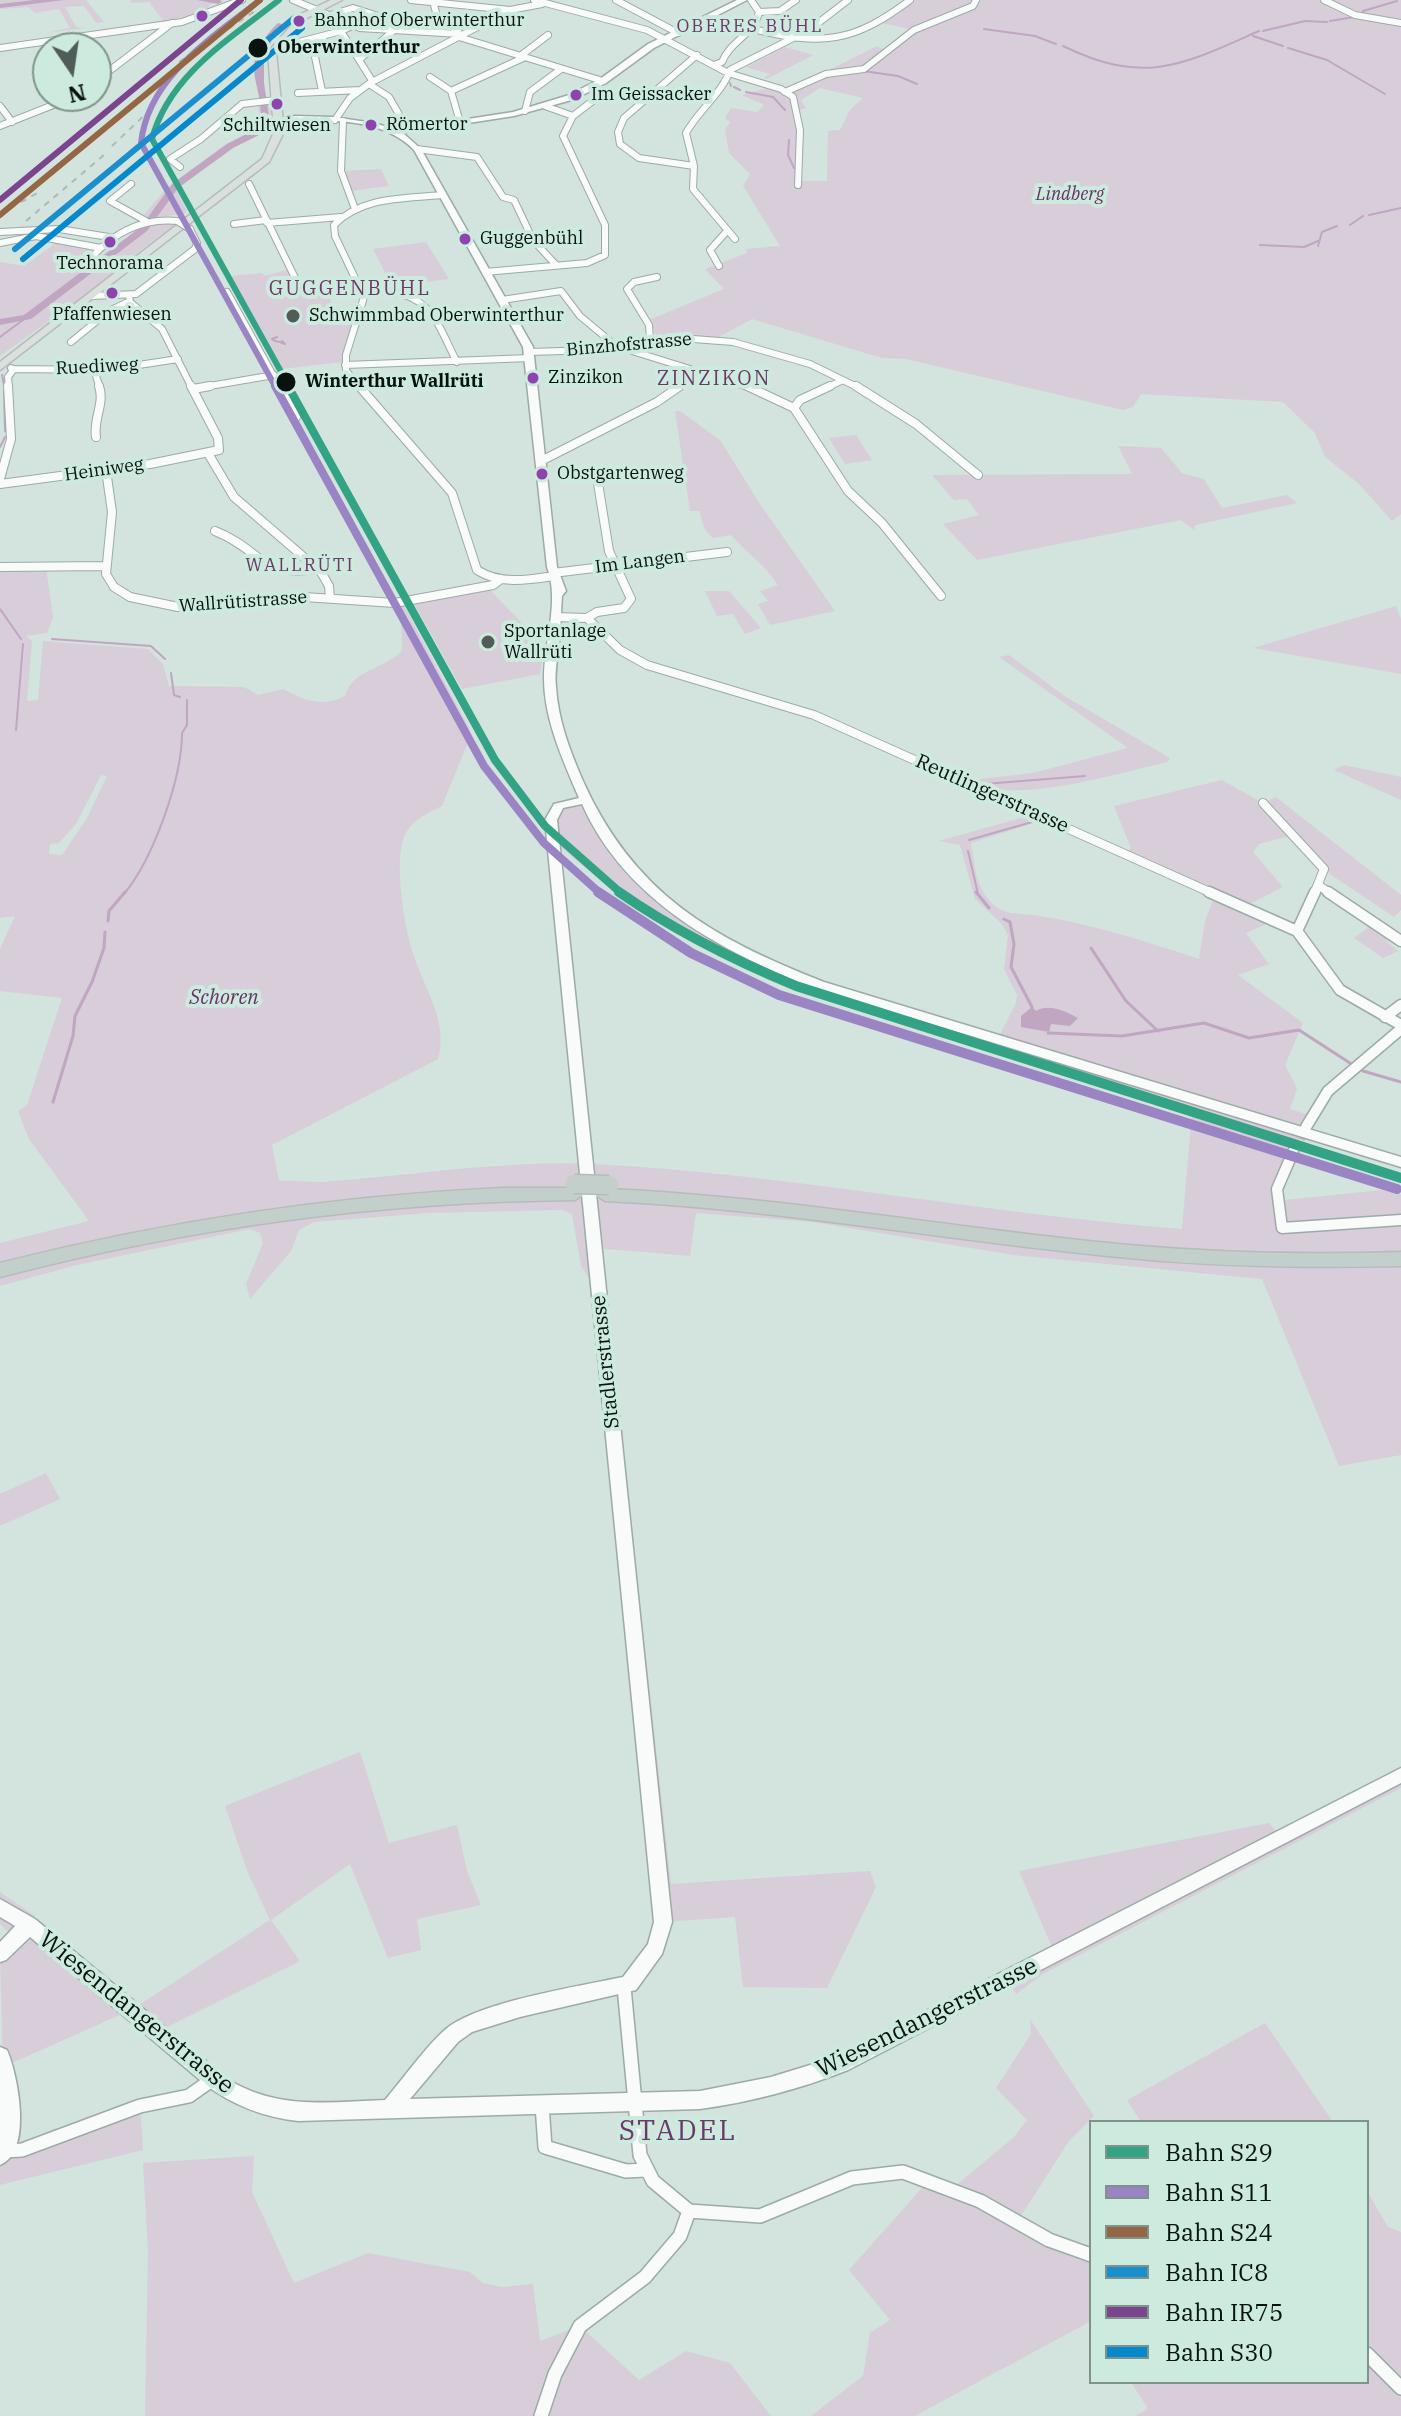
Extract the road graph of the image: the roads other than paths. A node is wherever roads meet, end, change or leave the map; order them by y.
1 (242, 0) edge
2 (293, 0) edge
3 (338, 0) edge
4 (347, 0) edge
5 (411, 0) edge
6 (534, 0) edge
7 (559, 0) edge
8 (616, 0) edge
9 (743, 0) edge
10 (751, 0) edge
11 (796, 0) edge
12 (848, 0) edge
13 (910, 0) edge
14 (976, 0) edge
15 (1324, 0) edge
16 (548, 3) junction
17 (434, 5) junction
18 (510, 10) junction
19 (759, 12) junction
20 (319, 13) junction
21 (398, 22) dead end
22 (172, 23) junction
23 (1401, 23) edge
24 (108, 24) dead end
25 (352, 26) junction
26 (753, 29) junction
27 (115, 31) junction
28 (341, 31) junction
29 (392, 32) junction
30 (678, 33) junction
31 (461, 34) junction
32 (548, 35) dead end
33 (324, 36) junction
34 (666, 38) junction
35 (792, 40) junction
36 (280, 47) dead end
37 (0, 48) edge
38 (697, 55) junction
39 (521, 57) junction
40 (360, 59) junction
41 (714, 65) junction
42 (112, 69) edge
43 (561, 69) junction
44 (728, 73) junction
45 (430, 77) dead end
46 (603, 81) junction
47 (370, 82) junction
48 (592, 87) junction
49 (360, 90) junction
50 (322, 91) junction
51 (451, 91) junction
52 (785, 92) junction
53 (298, 93) dead end
54 (272, 100) junction
55 (0, 106) edge
56 (545, 106) junction
57 (525, 111) junction
58 (37, 112) edge
59 (573, 116) junction
60 (280, 119) junction
61 (339, 120) junction
62 (12, 122) junction
63 (460, 122) junction
64 (0, 126) edge
65 (408, 130) junction
66 (397, 132) junction
67 (417, 149) junction
68 (694, 166) junction
69 (180, 167) dead end
70 (131, 184) dead end
71 (249, 184) dead end
72 (798, 185) dead end
73 (441, 195) junction
74 (355, 209) junction
75 (341, 217) junction
76 (150, 220) junction
77 (267, 221) junction
78 (234, 224) dead end
79 (727, 231) junction
80 (0, 232) edge
81 (115, 238) junction
82 (735, 239) dead end
83 (0, 243) edge
84 (101, 248) junction
85 (136, 260) junction
86 (556, 265) junction
87 (719, 266) dead end
88 (485, 272) junction
89 (106, 274) junction
90 (657, 277) dead end
91 (227, 292) dead end
92 (363, 293) junction
93 (129, 298) junction
94 (502, 300) junction
95 (650, 340) junction
96 (71, 342) dead end
97 (613, 347) junction
98 (529, 355) junction
99 (178, 359) junction
100 (457, 362) junction
101 (1, 364) edge
102 (345, 365) junction
103 (14, 369) junction
104 (94, 370) junction
105 (707, 372) junction
106 (274, 375) junction
107 (841, 381) junction
108 (193, 389) junction
109 (794, 408) junction
110 (296, 417) dead end
111 (96, 437) dead end
112 (209, 455) junction
113 (541, 461) junction
114 (106, 470) junction
115 (596, 471) dead end
116 (978, 475) dead end
117 (0, 481) edge
118 (215, 531) dead end
119 (727, 552) dead end
120 (614, 565) junction
121 (105, 566) junction
122 (0, 567) edge
123 (318, 569) junction
124 (555, 578) junction
125 (501, 579) junction
126 (941, 596) dead end
127 (330, 598) junction
128 (558, 617) junction
129 (587, 618) junction
130 (584, 800) junction
131 (1263, 803) dead end
132 (1321, 887) junction
133 (1297, 931) junction
134 (1401, 941) edge
135 (1401, 1005) edge
136 (1385, 1017) junction
137 (1401, 1027) edge
138 (1306, 1127) tunnel mouth
139 (1293, 1152) tunnel mouth
140 (1401, 1162) edge
141 (574, 1189) junction
142 (607, 1190) junction
143 (1401, 1220) edge
144 (1401, 1249) edge
145 (1401, 1259) edge
146 (0, 1260) edge
147 (0, 1270) edge
148 (1401, 1775) edge
149 (0, 1907) edge
150 (29, 1925) junction
151 (0, 1954) edge
152 (624, 1987) junction
153 (0, 2056) edge
154 (213, 2079) junction
155 (635, 2103) junction
156 (542, 2105) junction
157 (390, 2109) junction
158 (2, 2154) edge
159 (645, 2170) junction
160 (689, 2211) junction
161 (1089, 2254) edge
162 (1369, 2356) edge
163 (1401, 2388) edge
164 (541, 2416) edge

1 - 22 street
2 - 20 street
3 - 20 main road
4 - 20 main road
5 - 17 street
6 - 16 street
7 - 16 street
8 - 30 street
9 - 30 main road
10 - 19 street
11 - 19 street
12 - 35 street
13 - 35 street
14 - 52 street
15 - 23 street
16 - 18 street
16 - 34 street
17 - 18 street
17 - 31 street
18 - 31 street
19 - 26 street
20 - 21 street
20 - 25 street
20 - 54 main road
22 - 27 street
22 - 42 street
24 - 27 street
25 - 28 street
25 - 29 street
26 - 35 street
26 - 41 street
27 - 37 street
28 - 33 street
28 - 40 street
29 - 31 street
29 - 40 street
30 - 34 main road
31 - 39 street
31 - 47 street
32 - 39 street
33 - 36 street
33 - 50 street
34 - 38 street
34 - 46 main road
35 - 44 street
38 - 41 street
38 - 68 street
39 - 43 street
39 - 51 street
40 - 47 street
41 - 44 street
43 - 46 street
43 - 57 street
44 - 52 street
44 - 68 street
45 - 51 street
46 - 48 main road
47 - 49 street
47 - 65 street
48 - 56 main road
48 - 59 street
49 - 50 street
49 - 61 street
50 - 53 street
51 - 63 street
52 - 72 street
54 - 60 main road
54 - 69 street
55 - 62 street
56 - 57 main road
56 - 59 street
57 - 63 main road
58 - 62 street
59 - 86 street
60 - 61 main road
60 - 85 main road
61 - 66 main road
61 - 74 street
62 - 64 street
63 - 65 main road
65 - 66 main road
66 - 67 main road
67 - 73 main road
67 - 86 street
68 - 79 street
70 - 76 street
71 - 77 street
73 - 74 street
73 - 88 main road
74 - 75 street
75 - 77 street
75 - 92 street
76 - 81 street
76 - 93 street, bridge
77 - 78 street
77 - 92 street
79 - 82 street
79 - 87 street
80 - 81 street
81 - 84 street
83 - 84 street
84 - 89 street
85 - 89 main road
85 - 89 street
86 - 88 street
88 - 94 main road
89 - 93 street
89 - 101 main road
89 - 101 main road
90 - 95 street
91 - 106 street
92 - 100 street
92 - 102 street
93 - 96 street
93 - 99 street
94 - 97 street
94 - 98 main road
95 - 97 street, Binzhofstrasse
95 - 107 street, Binzhofstrasse
97 - 98 street, Binzhofstrasse
97 - 105 street
98 - 100 street, Binzhofstrasse
98 - 113 main road
99 - 104 street, Ruediweg
99 - 108 street
100 - 102 street, Binzhofstrasse
101 - 103 street, Ruediweg
102 - 125 street
103 - 104 street, Ruediweg
103 - 117 street
104 - 111 street
105 - 109 street
105 - 113 street
106 - 108 street
106 - 110 street
107 - 109 street
107 - 116 street, Binzhofstrasse
108 - 112 street
109 - 126 street
112 - 114 street, Heiniweg
112 - 123 street
113 - 124 main road
114 - 117 street, Heiniweg
114 - 121 street
115 - 120 street
118 - 123 street
119 - 120 street, Im Langen
120 - 124 street, Im Langen
120 - 129 street
121 - 122 street
121 - 127 street, Wallrütistrasse
123 - 127 street
124 - 125 street, Im Langen
124 - 128 main road
125 - 127 street, Wallrütistrasse
128 - 129 street
128 - 130 main road
129 - 133 street, Reutlingerstrasse
130 - 140 main road
130 - 152 main road, Stadlerstrasse
131 - 132 street
132 - 133 street
132 - 134 street
133 - 136 street, Reutlingerstrasse
135 - 136 street
136 - 137 street, Reutlingerstrasse
137 - 138 street
139 - 143 street
141 - 142 highway
141 - 146 highway
141 - 147 highway
142 - 144 highway
142 - 145 highway
148 - 155 main road, Wiesendangerstrasse
149 - 150 main road, Wiesendangerstrasse
150 - 151 main road
150 - 154 main road, Wiesendangerstrasse
152 - 155 street
152 - 157 main road
153 - 158 main road
154 - 157 main road, Wiesendangerstrasse
154 - 158 street
155 - 156 main road, Wiesendangerstrasse
155 - 159 street
156 - 157 main road, Wiesendangerstrasse
156 - 159 street
159 - 160 street
160 - 161 street
160 - 164 street
162 - 163 street

